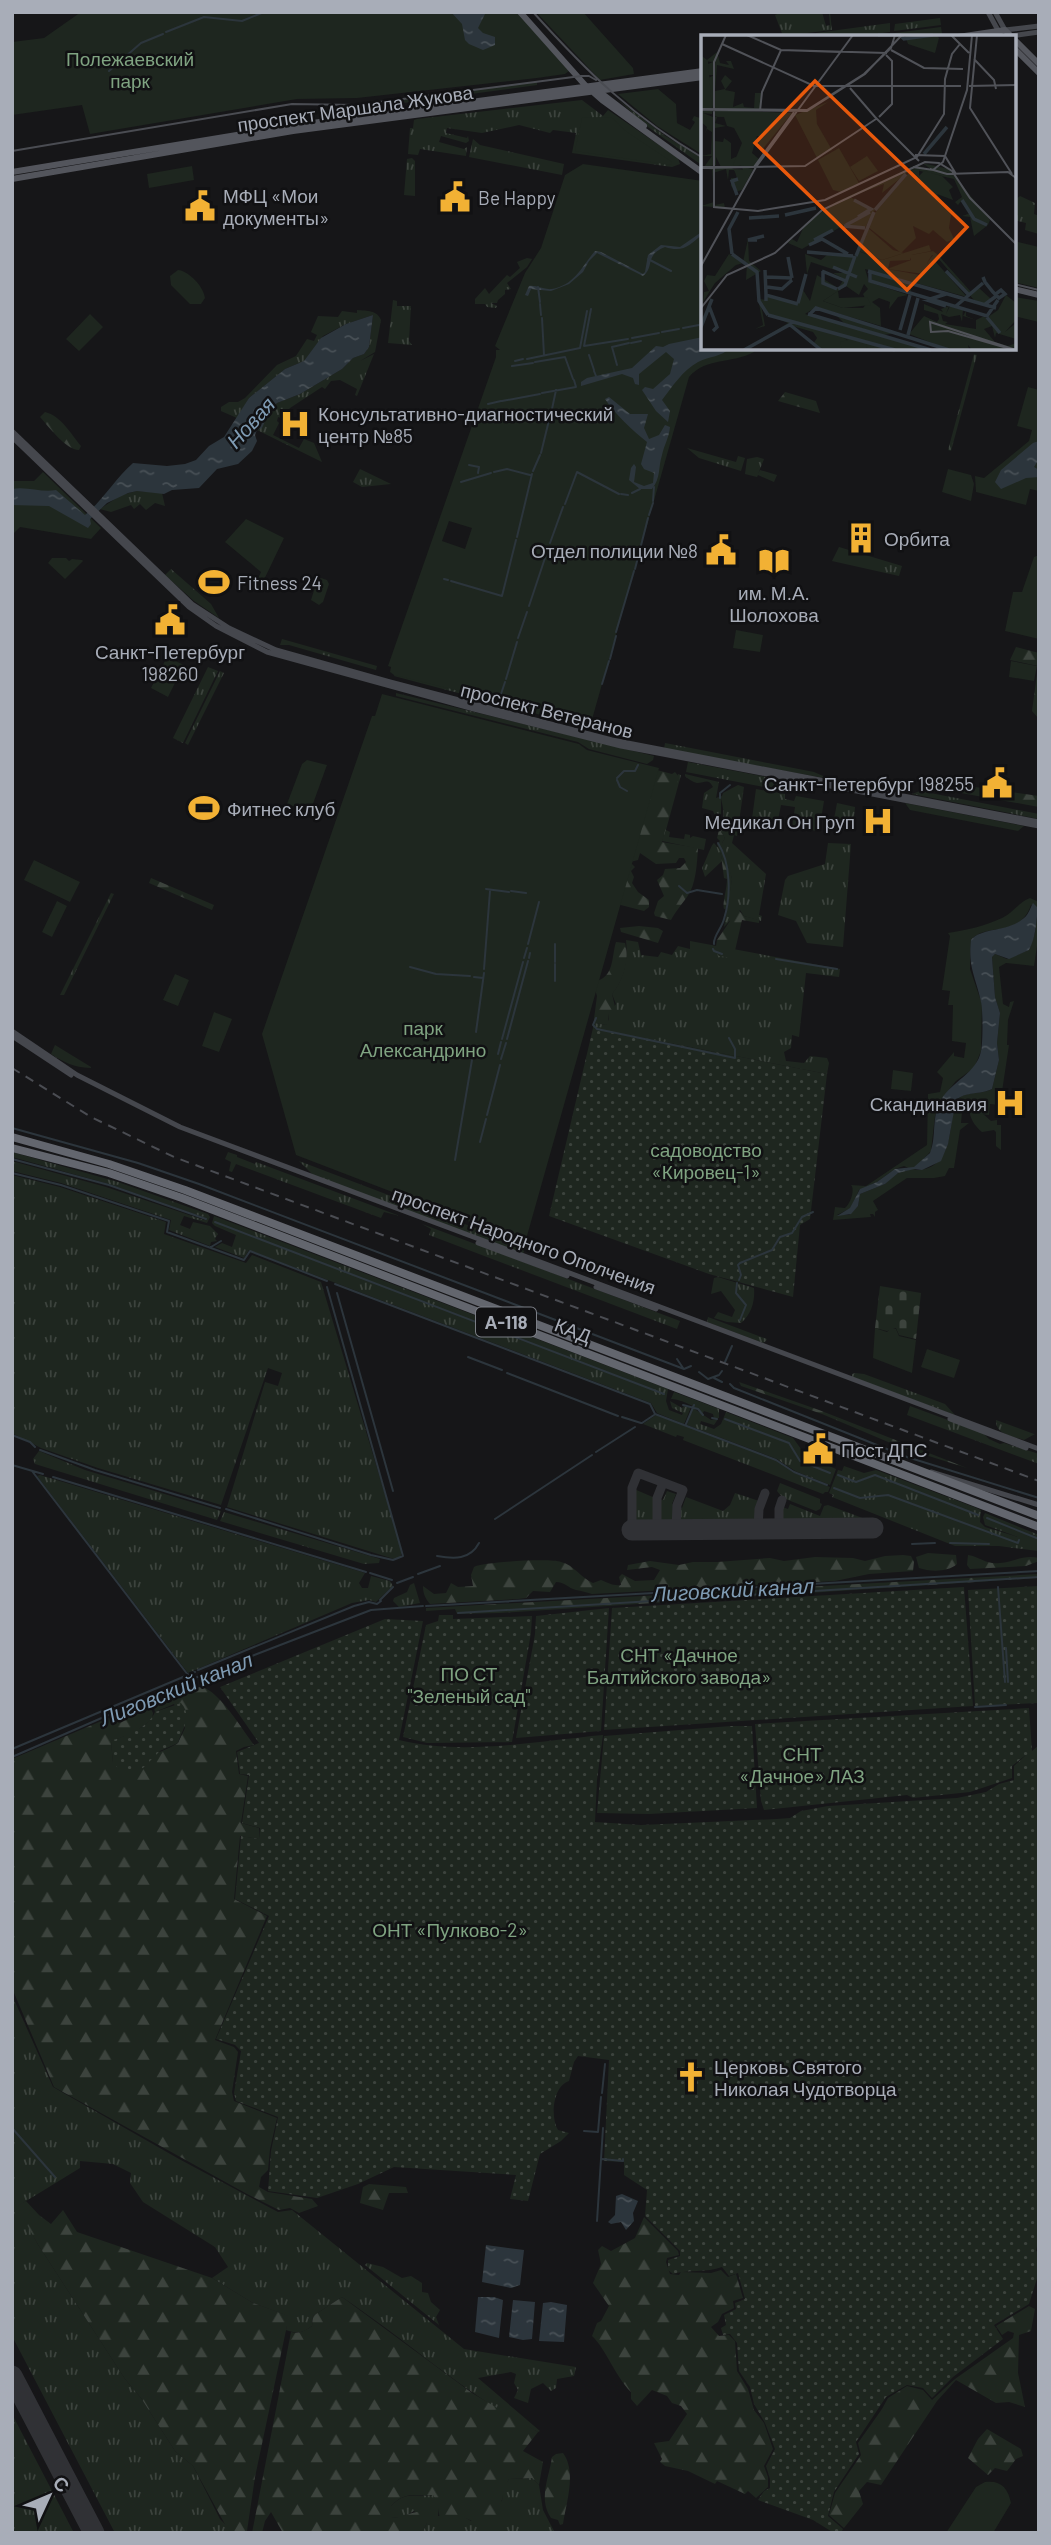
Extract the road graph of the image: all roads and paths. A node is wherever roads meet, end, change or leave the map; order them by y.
1 (522, 12) edge
2 (988, 12) edge
3 (995, 12) edge
4 (1039, 26) edge
5 (1039, 32) edge
6 (1007, 35) edge
7 (1016, 43) edge
8 (1016, 50) edge
9 (1039, 64) edge
10 (701, 71) edge
11 (1039, 73) edge
12 (701, 77) edge
13 (587, 85) junction
14 (596, 92) junction
15 (701, 170) edge
16 (12, 172) edge
17 (12, 179) edge
18 (1016, 291) edge
19 (1039, 297) edge
20 (12, 431) edge
21 (12, 437) edge
22 (87, 507) junction
23 (1039, 824) edge
24 (12, 1034) edge
25 (12, 1137) edge
26 (12, 1148) edge
27 (1039, 1451) edge
28 (914, 1468) junction
29 (1039, 1505) edge
30 (1039, 1516) edge
31 (1039, 1527) edge

1 - 13 main road
2 - 6 main road
3 - 6 main road
4 - 6 main road
5 - 6 main road
7 - 9 main road
8 - 11 main road
10 - 13 main road, проспект Маршала Жукова
12 - 14 main road, проспект Маршала Жукова
13 - 14 main road
13 - 16 main road, проспект Маршала Жукова
14 - 15 main road
14 - 17 main road, проспект Маршала Жукова
18 - 19 main road
20 - 22 main road
21 - 22 main road
22 - 23 main road, проспект Ветеранов
24 - 27 main road, проспект Народного Ополчения
25 - 28 highway, КАД / А-118
26 - 31 highway, КАД / А-118
28 - 29 main road
28 - 30 highway, КАД / А-118

